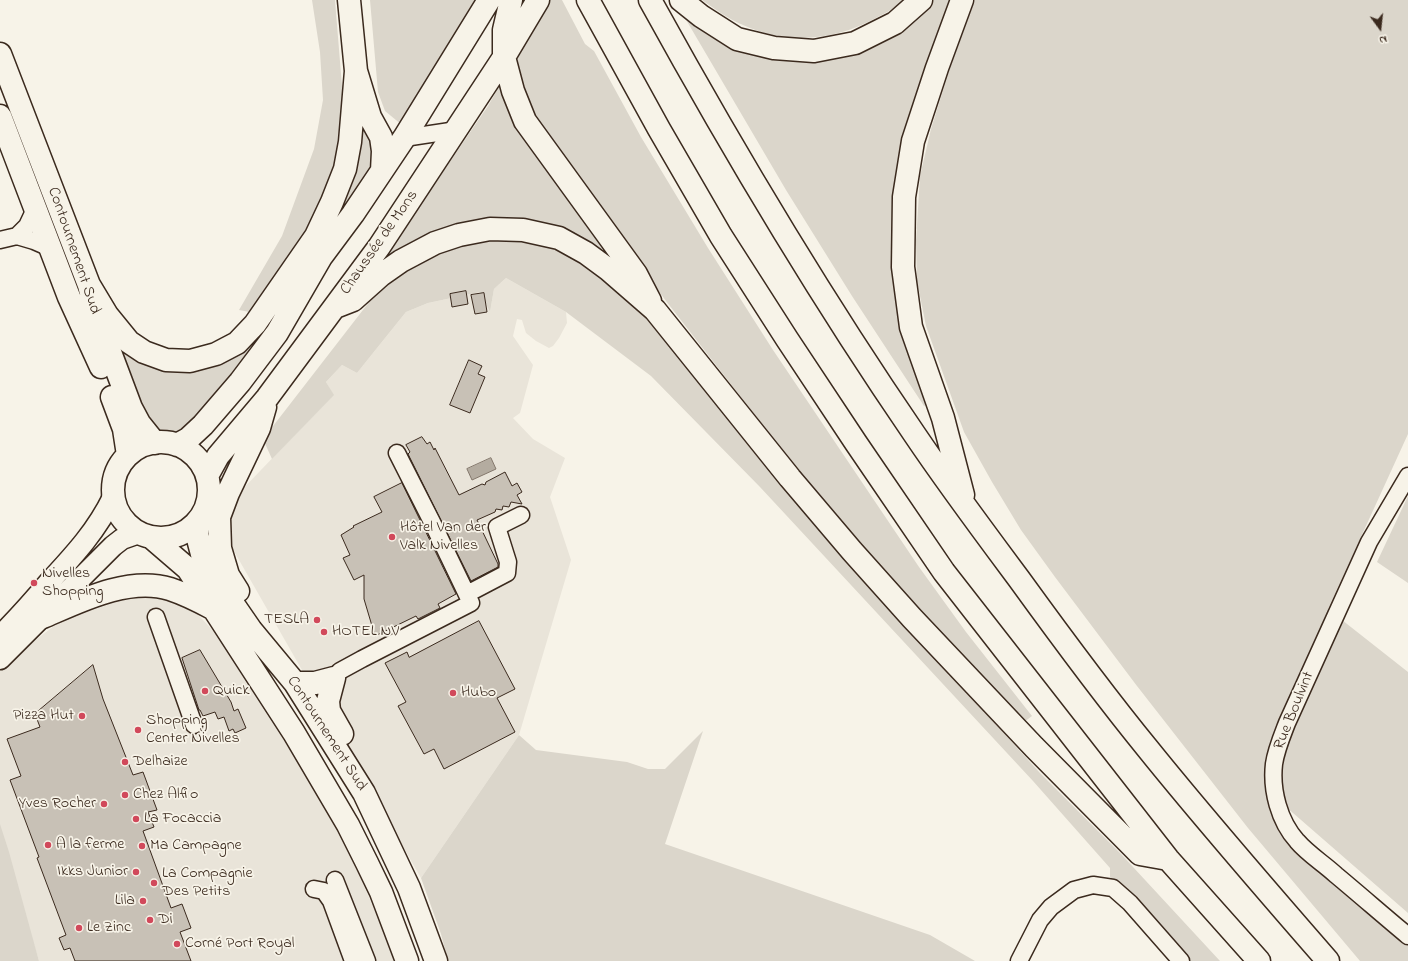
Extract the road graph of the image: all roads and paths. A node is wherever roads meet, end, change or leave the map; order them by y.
1 (349, 0) edge
2 (489, 0) edge
3 (511, 0) edge
4 (538, 0) edge
5 (650, 0) edge
6 (681, 0) edge
7 (921, 0) edge
8 (962, 0) edge
9 (593, 9) edge
10 (0, 54) edge
11 (504, 57) junction
12 (356, 71) junction
13 (0, 116) edge
14 (457, 130) junction
15 (404, 138) junction
16 (382, 171) junction
17 (35, 209) junction
18 (17, 236) junction
19 (0, 240) edge
20 (50, 248) junction
21 (89, 285) junction
22 (335, 307) junction
23 (655, 310) junction
24 (267, 398) junction
25 (155, 443) junction
26 (177, 445) junction
27 (396, 453) dead end
28 (128, 455) junction
29 (207, 476) junction
30 (1408, 476) edge
31 (113, 497) junction
32 (966, 507) junction
33 (521, 515) dead end
34 (198, 521) junction
35 (146, 536) junction
36 (467, 594) junction
37 (212, 608) junction
38 (43, 617) junction
39 (156, 617) dead end
40 (0, 636) edge
41 (0, 660) edge
42 (334, 678) junction
43 (295, 683) junction
44 (194, 725) dead end
45 (364, 793) junction
46 (1168, 859) junction
47 (335, 880) dead end
48 (314, 889) dead end
49 (1408, 936) edge
50 (353, 961) edge
51 (367, 961) edge
52 (407, 961) edge
53 (436, 961) edge
54 (1019, 961) edge
55 (1181, 961) edge
56 (1259, 961) edge
57 (1328, 961) edge

1 - 12 highway
2 - 15 highway
3 - 11 highway
4 - 11 highway, Chaussée de Mons
5 - 32 highway
6 - 7 highway
8 - 32 highway
9 - 46 highway
10 - 21 highway, Contournement Sud
11 - 14 highway, Chaussée de Mons
11 - 23 highway
12 - 16 highway
12 - 21 highway
13 - 17 highway, Contournement Sud
14 - 15 street
14 - 22 highway, Chaussée de Mons
15 - 16 highway
16 - 26 highway
17 - 18 street
17 - 20 highway, Contournement Sud
18 - 19 street
18 - 20 street
20 - 28 highway, Contournement Sud
21 - 25 highway, Contournement Sud
22 - 23 highway
22 - 24 highway, Chaussée de Mons
23 - 46 highway
24 - 29 highway, Chaussée de Mons
24 - 43 highway
25 - 26 highway
25 - 28 highway
26 - 29 highway
27 - 36 street
28 - 31 highway
29 - 34 highway
30 - 49 street, Rue Boulvint
31 - 35 highway
31 - 40 main road
32 - 57 highway
33 - 36 street
34 - 35 highway
34 - 43 highway, Contournement Sud
35 - 37 highway, Contournement Sud
35 - 38 main road
36 - 42 street
37 - 38 highway
37 - 52 highway, Contournement Sud
38 - 41 main road
39 - 44 street
42 - 43 highway
42 - 45 highway
43 - 45 highway, Contournement Sud
45 - 53 highway, Contournement Sud
46 - 56 highway
47 - 51 street
48 - 50 street
54 - 55 street

